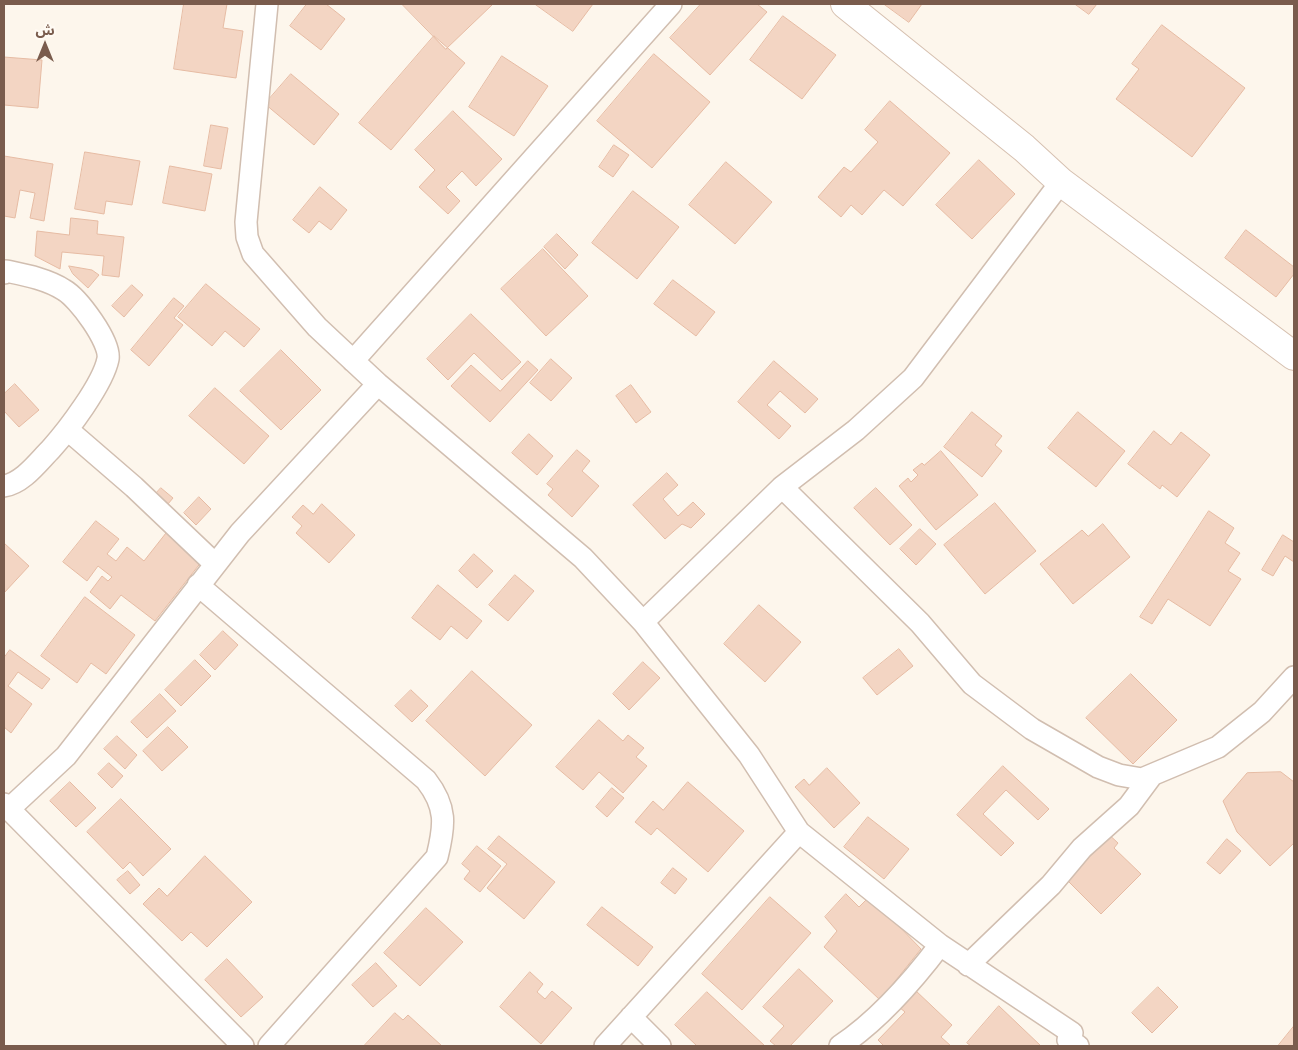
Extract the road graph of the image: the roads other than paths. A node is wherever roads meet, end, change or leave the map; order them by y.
1 (267, 4) edge
2 (671, 4) edge
3 (845, 4) edge
4 (1060, 182) junction
5 (4, 273) edge
6 (1294, 356) edge
7 (353, 361) junction
8 (378, 384) junction
9 (68, 430) junction
10 (4, 486) edge
11 (782, 488) junction
12 (215, 564) junction
13 (198, 585) junction
14 (643, 622) junction
15 (1294, 677) edge
16 (1152, 774) junction
17 (6, 807) edge
18 (799, 832) junction
19 (940, 944) junction
20 (968, 965) junction
21 (631, 1017) junction
22 (1070, 1044) edge
23 (243, 1046) edge
24 (269, 1046) edge
25 (605, 1046) edge
26 (660, 1046) edge
27 (840, 1046) edge

1 - 7 street
2 - 7 street
3 - 4 main road
4 - 6 main road
4 - 11 street
5 - 9 street
7 - 8 street
8 - 12 street
8 - 14 street
9 - 10 street
9 - 12 street
11 - 14 street
11 - 16 street
12 - 13 street
13 - 17 street
13 - 24 street
14 - 18 street
15 - 16 street
16 - 20 street
17 - 23 street
18 - 19 street
18 - 21 street
19 - 20 street
19 - 27 street
20 - 22 street
21 - 25 street
21 - 26 street

